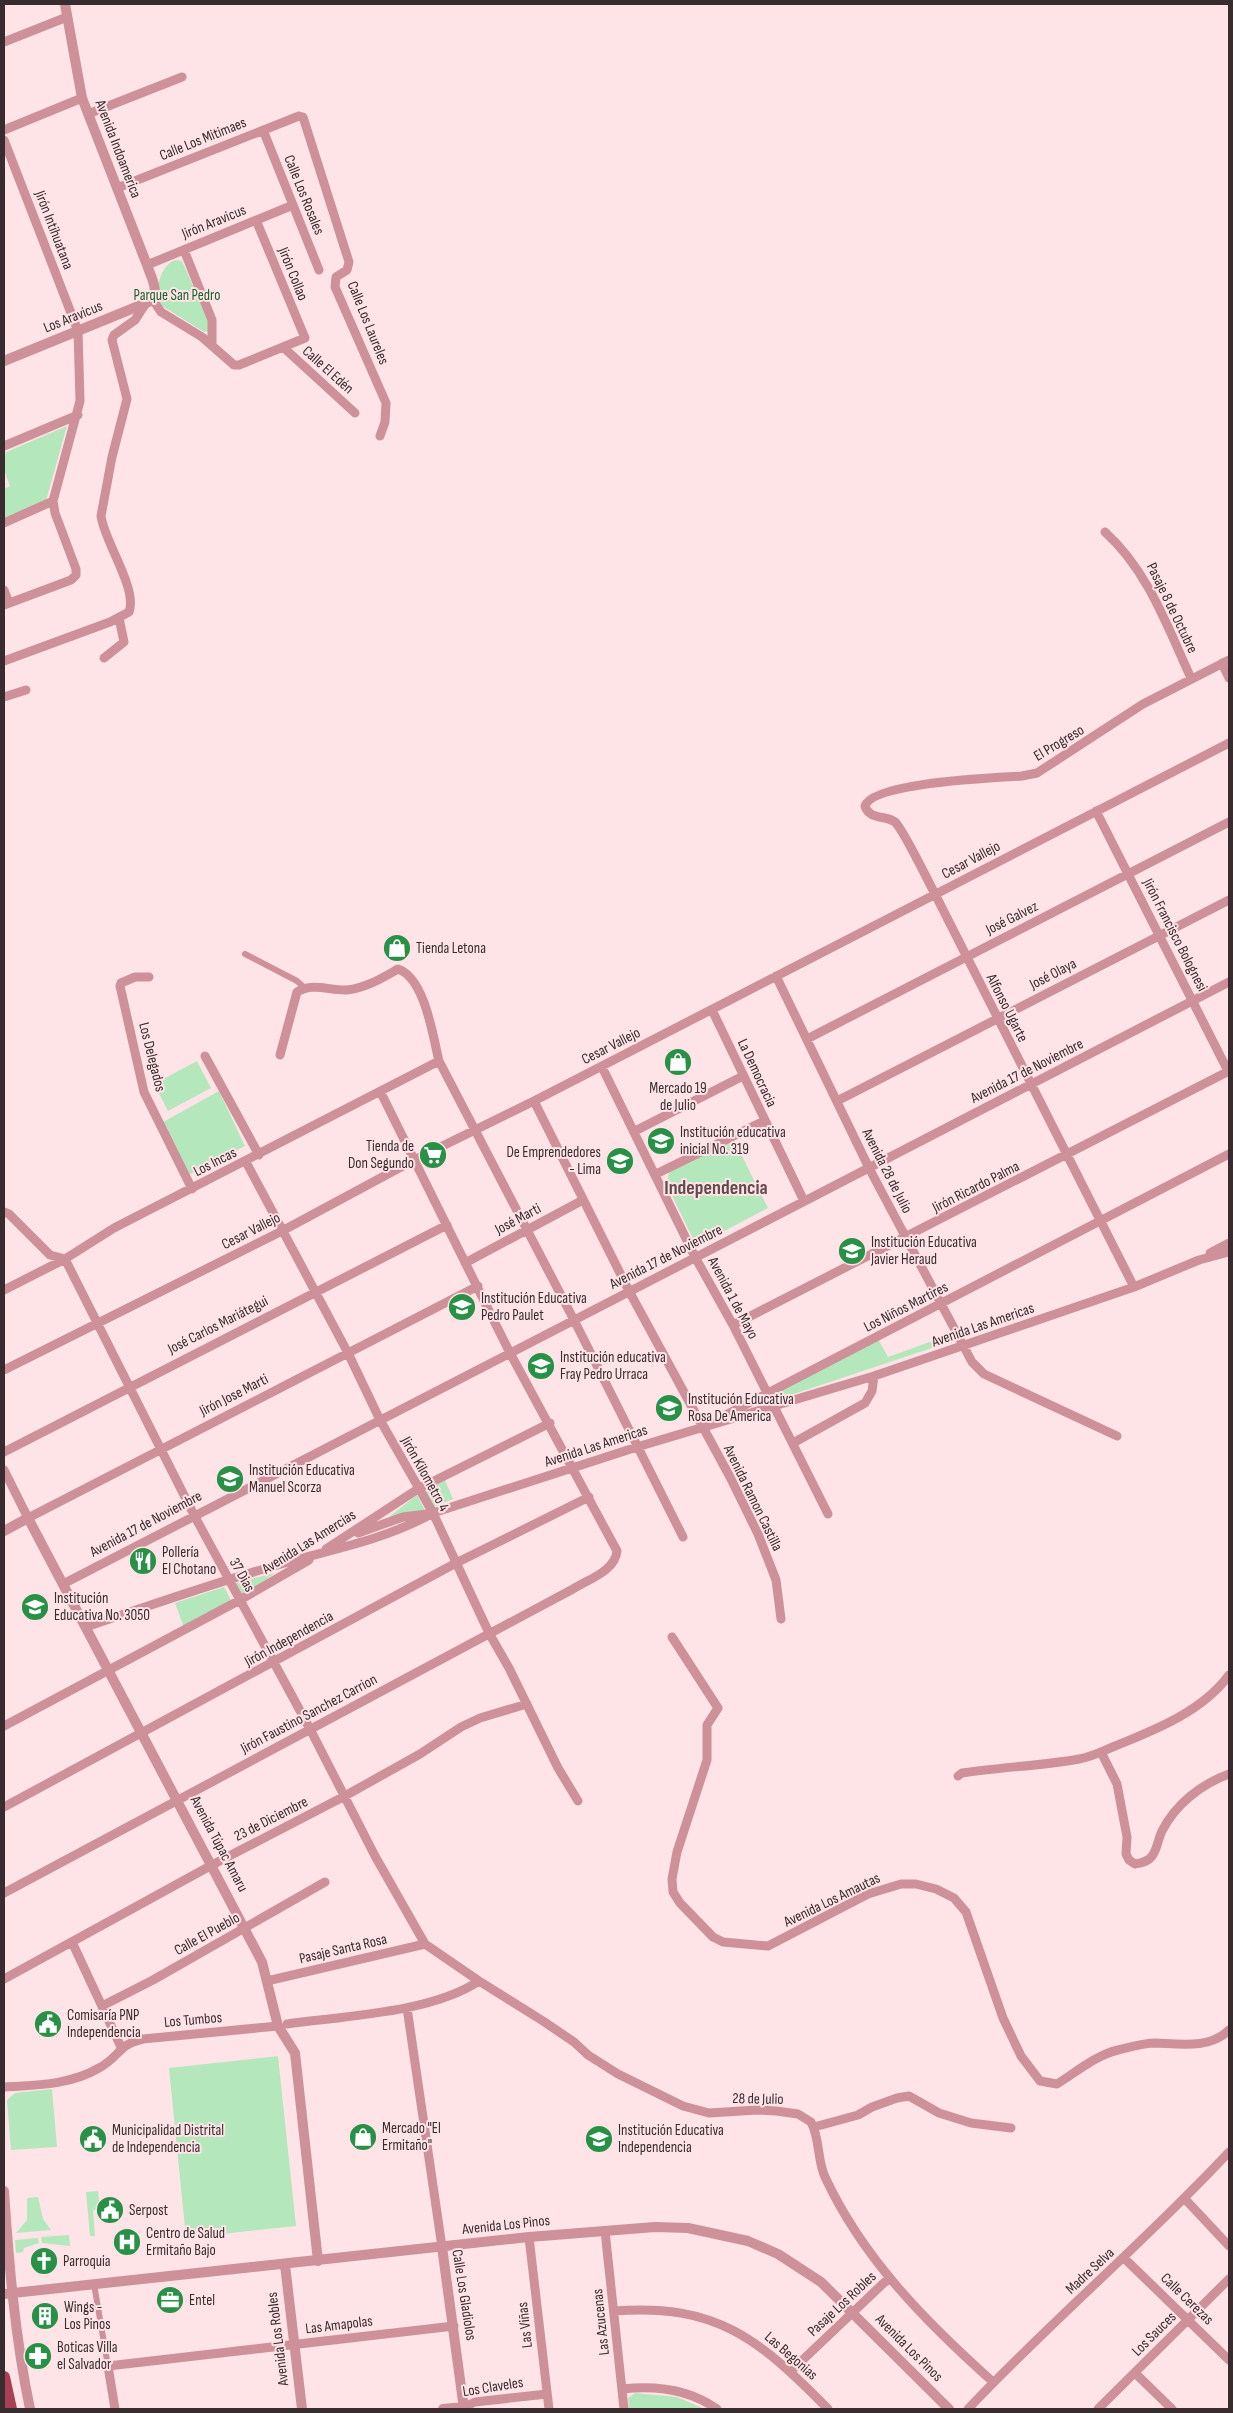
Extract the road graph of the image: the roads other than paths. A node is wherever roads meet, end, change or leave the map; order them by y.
1 (65, 4) edge
2 (67, 17) junction
3 (4, 42) edge
4 (182, 77) dead end
5 (82, 98) junction
6 (88, 114) junction
7 (299, 116) joint
8 (4, 130) edge
9 (263, 130) junction
10 (4, 140) edge
11 (117, 188) junction
12 (293, 205) junction
13 (256, 220) junction
14 (184, 250) junction
15 (147, 265) junction
16 (319, 270) dead end
17 (150, 302) junction
18 (78, 331) junction
19 (212, 346) junction
20 (283, 347) junction
21 (4, 360) edge
22 (355, 413) dead end
23 (78, 415) junction
24 (380, 436) dead end
25 (4, 446) edge
26 (53, 501) junction
27 (4, 522) edge
28 (1105, 532) dead end
29 (4, 590) edge
30 (6, 604) edge
31 (119, 618) junction
32 (104, 658) dead end
33 (4, 660) edge
34 (1225, 662) edge
35 (1191, 678) junction
36 (1229, 678) edge
37 (26, 690) dead end
38 (4, 697) edge
39 (1229, 743) edge
40 (1096, 811) junction
41 (868, 812) joint
42 (1229, 822) edge
43 (1128, 874) junction
44 (936, 894) junction
45 (1229, 900) edge
46 (1160, 936) junction
47 (245, 954) dead end
48 (966, 957) junction
49 (776, 976) junction
50 (149, 977) dead end
51 (1229, 982) edge
52 (305, 988) junction
53 (1193, 1000) junction
54 (712, 1010) junction
55 (997, 1018) junction
56 (807, 1039) junction
57 (280, 1055) dead end
58 (205, 1056) dead end
59 (439, 1062) junction
60 (602, 1067) junction
61 (1229, 1071) edge
62 (743, 1076) junction
63 (1030, 1086) junction
64 (381, 1092) junction
65 (534, 1101) junction
66 (837, 1102) junction
67 (764, 1121) junction
68 (474, 1131) junction
69 (635, 1131) junction
70 (1229, 1154) edge
71 (259, 1155) junction
72 (1066, 1156) junction
73 (414, 1160) junction
74 (246, 1162) junction
75 (869, 1168) junction
76 (656, 1174) junction
77 (192, 1189) junction
78 (583, 1200) junction
79 (804, 1201) junction
80 (4, 1212) edge
81 (1099, 1220) junction
82 (447, 1225) junction
83 (526, 1230) junction
84 (282, 1231) junction
85 (906, 1238) junction
86 (1229, 1243) edge
87 (1229, 1252) edge
88 (695, 1257) junction
89 (65, 1259) junction
90 (1199, 1260) junction
91 (465, 1263) junction
92 (478, 1286) junction
93 (1134, 1288) junction
94 (4, 1290) edge
95 (315, 1291) junction
96 (629, 1291) junction
97 (941, 1304) junction
98 (574, 1320) junction
99 (97, 1322) junction
100 (733, 1325) junction
101 (962, 1347) junction
102 (348, 1353) junction
103 (510, 1353) junction
104 (4, 1370) edge
105 (874, 1376) junction
106 (129, 1386) junction
107 (766, 1394) junction
108 (773, 1408) junction
109 (380, 1420) junction
110 (550, 1423) junction
111 (702, 1427) junction
112 (1116, 1436) dead end
113 (792, 1443) junction
114 (637, 1447) junction
115 (161, 1448) junction
116 (4, 1452) edge
117 (574, 1467) junction
118 (4, 1470) edge
119 (418, 1489) junction
120 (589, 1497) junction
121 (432, 1513) junction
122 (828, 1514) dead end
123 (194, 1515) junction
124 (28, 1518) junction
125 (4, 1531) edge
126 (683, 1537) dead end
127 (322, 1552) junction
128 (456, 1563) junction
129 (229, 1579) junction
130 (63, 1584) junction
131 (240, 1600) junction
132 (781, 1619) dead end
133 (86, 1627) junction
134 (489, 1633) junction
135 (672, 1637) dead end
136 (274, 1663) junction
137 (109, 1670) junction
138 (1229, 1675) edge
139 (527, 1704) junction
140 (4, 1726) edge
141 (310, 1729) junction
142 (143, 1734) junction
143 (1100, 1752) junction
144 (1229, 1772) edge
145 (958, 1776) dead end
146 (343, 1797) junction
147 (177, 1800) junction
148 (578, 1801) dead end
149 (4, 1807) edge
150 (212, 1865) junction
151 (326, 1882) dead end
152 (4, 1893) edge
153 (246, 1928) junction
154 (72, 1942) junction
155 (425, 1944) junction
156 (4, 1979) edge
157 (267, 1981) junction
158 (479, 1981) junction
159 (102, 2006) junction
160 (407, 2008) junction
161 (282, 2025) junction
162 (1229, 2030) edge
163 (121, 2047) junction
164 (4, 2087) edge
165 (814, 2127) junction
166 (1011, 2128) dead end
167 (1229, 2152) edge
168 (4, 2191) edge
169 (1185, 2199) junction
170 (605, 2231) junction
171 (529, 2237) junction
172 (1229, 2246) edge
173 (442, 2247) junction
174 (1124, 2258) junction
175 (318, 2261) junction
176 (285, 2265) junction
177 (889, 2278) junction
178 (1229, 2279) edge
179 (94, 2284) junction
180 (8, 2293) edge
181 (614, 2311) junction
182 (852, 2313) junction
183 (1188, 2319) junction
184 (454, 2326) junction
185 (294, 2344) junction
186 (1229, 2360) edge
187 (108, 2366) junction
188 (791, 2372) junction
189 (1135, 2373) junction
190 (4, 2377) edge
191 (993, 2382) junction
192 (622, 2389) junction
193 (547, 2394) junction
194 (464, 2408) edge
195 (11, 2409) edge
196 (30, 2409) edge
197 (115, 2409) edge
198 (302, 2409) edge
199 (443, 2409) edge
200 (549, 2409) edge
201 (624, 2409) edge
202 (717, 2409) edge
203 (828, 2409) edge
204 (949, 2409) edge
205 (968, 2409) edge
206 (1098, 2409) edge
207 (1172, 2409) edge

1 - 2 street, Avenida Indoamerica
2 - 3 street
2 - 5 street, Avenida Indoamerica
4 - 6 street
5 - 6 street, Avenida Indoamerica
5 - 8 street
6 - 11 street, Avenida Indoamerica
7 - 9 street, Calle Los Mitimaes
7 - 24 street, Calle Los Laureles
9 - 11 street, Calle Los Mitimaes
9 - 12 street, Calle Los Rosales
10 - 18 street, Jirón Intihuatana
11 - 15 street, Avenida Indoamerica
12 - 13 street, Jirón Aravicus
12 - 16 street, Calle Los Rosales
13 - 14 street, Jirón Aravicus
13 - 20 street, Jirón Collao
14 - 15 street, Jirón Aravicus
14 - 19 street
15 - 17 street, Avenida Indoamerica
17 - 18 street, Los Aravicus
17 - 19 street
17 - 31 street
18 - 21 street, Los Aravicus
18 - 23 street, Jirón Intihuatana
19 - 20 street
20 - 22 street, Calle El Edén
23 - 25 street
23 - 26 street, Jirón Intihuatana
26 - 27 street
26 - 30 street
28 - 35 street, Pasaje 8 de Octubre
29 - 30 street
31 - 32 street
31 - 33 street
34 - 35 street, El Progreso
34 - 36 street
35 - 41 street, El Progreso
37 - 38 street
39 - 40 street, Cesar Vallejo
40 - 43 street, Jirón Francisco Bolognesi
40 - 44 street, Cesar Vallejo
41 - 44 street, Alfonso Ugarte
42 - 43 street, José Galvez
43 - 46 street, Jirón Francisco Bolognesi
43 - 48 street, José Galvez
44 - 48 street, Alfonso Ugarte
44 - 49 street, Cesar Vallejo
45 - 46 street, José Olaya
46 - 53 street, Jirón Francisco Bolognesi
46 - 55 street, José Olaya
47 - 52 street
48 - 55 street, Alfonso Ugarte
48 - 56 street, José Galvez
49 - 54 street, Cesar Vallejo
49 - 56 street, Avenida 28 de Julio
50 - 77 street, Los Delegados
51 - 53 street, Avenida 17 de Noviembre
52 - 57 street
52 - 59 street
53 - 61 street, Jirón Francisco Bolognesi
53 - 63 street, Avenida 17 de Noviembre
54 - 60 street, Cesar Vallejo
54 - 62 street, La Democracia
55 - 63 street, Alfonso Ugarte
55 - 66 street, José Olaya
56 - 66 street, Avenida 28 de Julio
58 - 71 street
59 - 64 street, Los Incas
59 - 68 street
60 - 65 street, Cesar Vallejo
60 - 69 street, Avenida 1 de Mayo
61 - 72 street, Jirón Ricardo Palma
62 - 67 street, La Democracia
62 - 69 street
63 - 72 street, Alfonso Ugarte
63 - 75 street, Avenida 17 de Noviembre
64 - 71 street, Los Incas
64 - 73 street
65 - 68 street, Cesar Vallejo
65 - 78 street, Avenida Ramon Castilla
66 - 75 street, Avenida 28 de Julio
67 - 76 street
67 - 79 street, La Democracia
68 - 73 street, Cesar Vallejo
68 - 83 street
69 - 76 street, Avenida 1 de Mayo
70 - 81 street, Los Niños Martires
71 - 74 street, Los Incas
72 - 81 street, Alfonso Ugarte
72 - 85 street, Jirón Ricardo Palma
73 - 82 street
73 - 84 street, Cesar Vallejo
74 - 77 street, Los Incas
74 - 84 street, Jirón Kilometro 4
75 - 79 street, Avenida 17 de Noviembre
75 - 85 street, Avenida 28 de Julio
76 - 88 street, Avenida 1 de Mayo
77 - 89 street, Los Incas
78 - 83 street, José Marti
78 - 96 street, Avenida Ramon Castilla
79 - 88 street, Avenida 17 de Noviembre
80 - 89 street
81 - 93 street, Alfonso Ugarte
81 - 97 street, Los Niños Martires
82 - 91 street
82 - 95 street, José Carlos Mariátegui
83 - 91 street, José Marti
83 - 98 street
84 - 95 street, Jirón Kilometro 4
84 - 99 street, Cesar Vallejo
85 - 97 street, Avenida 28 de Julio
85 - 100 street, Jirón Ricardo Palma
86 - 90 street
87 - 90 street, Avenida Las Americas
88 - 96 street, Avenida 17 de Noviembre
88 - 100 street, Avenida 1 de Mayo
89 - 94 street, Los Incas
89 - 99 street, 37 Dias
90 - 93 street, Avenida Las Americas
91 - 92 street
92 - 102 street, Jirón Jose Marti
92 - 103 street
93 - 101 street, Avenida Las Americas
95 - 102 street, Jirón Kilometro 4
95 - 106 street, José Carlos Mariátegui
96 - 98 street, Avenida 17 de Noviembre
96 - 111 street, Avenida Ramon Castilla
97 - 101 street, Avenida 28 de Julio
97 - 107 street, Los Niños Martires
98 - 103 street, Avenida 17 de Noviembre
98 - 114 street
99 - 104 street, Cesar Vallejo
99 - 106 street, 37 Dias
100 - 107 street, Avenida 1 de Mayo
101 - 105 street, Avenida Las Americas
101 - 112 street, Avenida 28 de Julio
102 - 109 street, Jirón Kilometro 4
102 - 115 street, Jirón Jose Marti
103 - 109 street, Avenida 17 de Noviembre
103 - 110 street
105 - 108 street, Avenida Las Americas
105 - 113 street
106 - 115 street, 37 Dias
106 - 116 street, José Carlos Mariátegui
107 - 108 street, Avenida 1 de Mayo
107 - 111 street, Los Niños Martires
108 - 111 street, Avenida Las Americas
108 - 113 street, Avenida 1 de Mayo
109 - 119 street, Jirón Kilometro 4
109 - 123 street, Avenida 17 de Noviembre
110 - 117 street
110 - 119 street, Avenida Las Amercias
111 - 114 street, Avenida Las Americas
111 - 132 street, Avenida Ramon Castilla
113 - 122 street, Avenida 1 de Mayo
114 - 117 street, Avenida Las Americas
114 - 126 street
115 - 123 street, 37 Dias
115 - 124 street, Jirón Jose Marti
117 - 120 street
117 - 121 street, Avenida Las Americas
118 - 124 street, Avenida Túpac Amaru
119 - 121 street, Jirón Kilometro 4
119 - 127 street, Avenida Las Amercias
120 - 128 street, Jirón Independencia
120 - 134 street, Jirón Faustino Sanchez Carrion
121 - 127 street, Avenida Las Americas
121 - 128 street, Jirón Kilometro 4
123 - 129 street, 37 Dias
123 - 130 street, Avenida 17 de Noviembre
124 - 125 street, Jirón Jose Marti
124 - 130 street, Avenida Túpac Amaru
127 - 129 street, Avenida Las Americas
127 - 131 street, Avenida Las Amercias
128 - 134 street, Jirón Kilometro 4
128 - 136 street, Jirón Independencia
129 - 131 street, 37 Dias
129 - 133 street, Avenida Las Americas
130 - 133 street, Avenida Túpac Amaru
131 - 136 street, 37 Dias
131 - 137 street, Avenida Las Amercias
133 - 137 street, Avenida Túpac Amaru
134 - 139 street, Jirón Kilometro 4
134 - 141 street, Jirón Faustino Sanchez Carrion
135 - 162 street, Avenida Los Amautas
136 - 141 street, 37 Dias
136 - 142 street, Jirón Independencia
137 - 140 street, Avenida Las Amercias
137 - 142 street, Avenida Túpac Amaru
138 - 143 street
139 - 146 street, 23 de Diciembre
139 - 148 street, Jirón Kilometro 4
141 - 146 street, 37 Dias
141 - 147 street, Jirón Faustino Sanchez Carrion
142 - 147 street, Avenida Túpac Amaru
142 - 149 street, Jirón Independencia
143 - 144 street
143 - 145 street
146 - 150 street, 23 de Diciembre
146 - 155 street, 37 Dias
147 - 150 street, Avenida Túpac Amaru
147 - 152 street, Jirón Faustino Sanchez Carrion
150 - 153 street, Avenida Túpac Amaru
150 - 154 street, 23 de Diciembre
151 - 153 street, Calle El Pueblo
153 - 157 street, Avenida Túpac Amaru
153 - 159 street, Calle El Pueblo
154 - 156 street, 23 de Diciembre
154 - 159 street
155 - 157 street, Pasaje Santa Rosa
155 - 158 street, 28 de Julio
157 - 161 street, Avenida Túpac Amaru
158 - 160 street, Los Tumbos
158 - 165 street, 28 de Julio
159 - 163 street
160 - 161 street, Los Tumbos
160 - 173 street, Calle Los Gladiolos
161 - 163 street, Los Tumbos
161 - 175 street, Avenida Túpac Amaru
163 - 164 street, Los Tumbos
165 - 166 street
165 - 177 street
167 - 169 street, Madre Selva
168 - 180 street
169 - 172 street
169 - 174 street, Madre Selva
170 - 171 street, Avenida Los Pinos
170 - 181 street, Las Azucenas
170 - 182 street, Avenida Los Pinos
171 - 173 street, Avenida Los Pinos
171 - 193 street, Las Viñas
173 - 175 street, Avenida Los Pinos
173 - 184 street, Calle Los Gladiolos
174 - 183 street, Calle Cerezas
174 - 191 street, Madre Selva
175 - 176 street, Avenida Los Pinos
176 - 179 street, Avenida Los Pinos
176 - 185 street, Avenida Los Robles
177 - 182 street, Pasaje Los Robles
177 - 191 street
178 - 183 street, Los Sauces
179 - 180 street, Avenida Los Pinos
179 - 187 street
180 - 196 street
181 - 188 street, Las Begonias
181 - 192 street, Las Azucenas
182 - 188 street, Pasaje Los Robles
182 - 204 street, Avenida Los Pinos
183 - 186 street, Calle Cerezas
183 - 189 street, Los Sauces
184 - 185 street, Las Amapolas
184 - 194 street, Calle Los Gladiolos
185 - 187 street, Las Amapolas
185 - 198 street, Avenida Los Robles
187 - 197 street
188 - 203 street, Las Begonias
189 - 206 street, Los Sauces
189 - 207 street
190 - 195 main road
191 - 205 street, Madre Selva
192 - 201 street, Las Azucenas
192 - 202 street
193 - 194 street, Los Claveles
193 - 200 street, Las Viñas
194 - 199 street, Los Claveles

